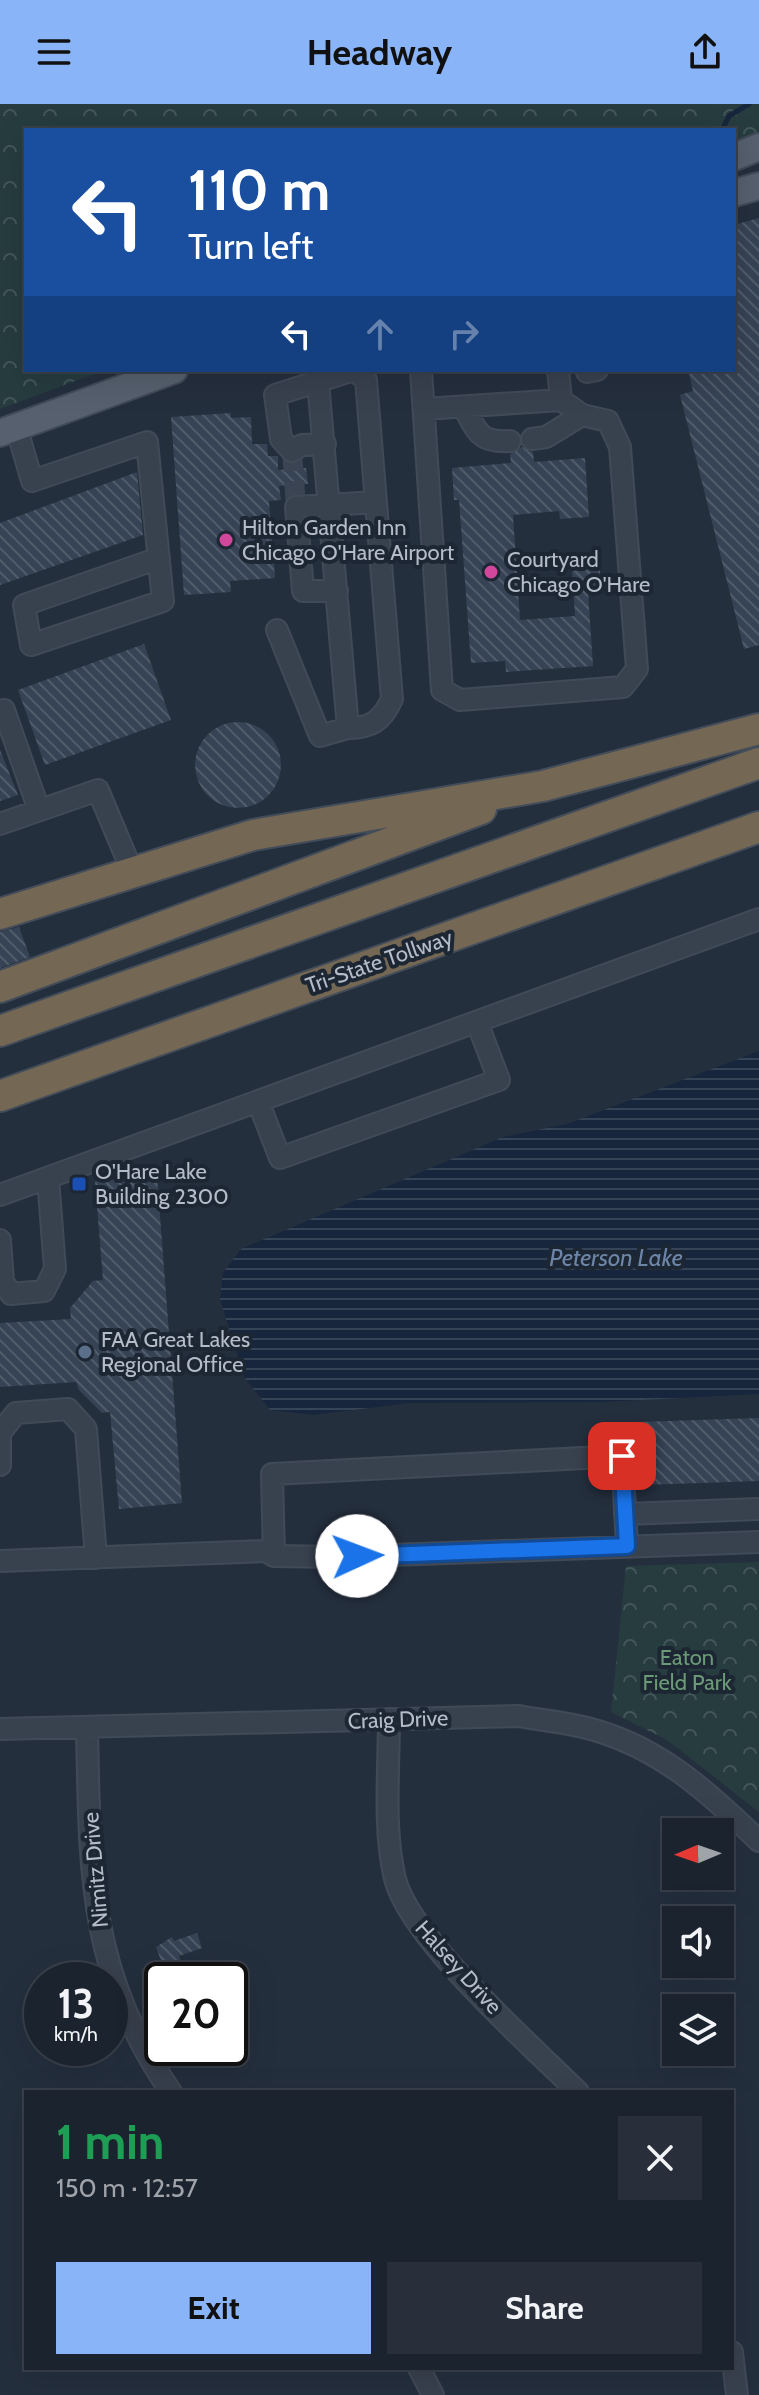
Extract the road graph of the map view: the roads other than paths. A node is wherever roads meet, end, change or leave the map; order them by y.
1 (759, 147) edge
2 (736, 156) edge
3 (759, 186) edge
4 (736, 192) edge
5 (168, 372) edge
6 (356, 372) edge
7 (421, 372) edge
8 (558, 372) edge
9 (318, 374) edge
10 (561, 400) junction
11 (463, 407) junction
12 (424, 409) junction
13 (582, 415) junction
14 (8, 430) edge
15 (532, 439) dead end
16 (510, 441) dead end
17 (325, 444) junction
18 (376, 502) junction
19 (330, 506) junction
20 (159, 558) junction
21 (337, 591) junction
22 (277, 630) dead end
23 (0, 712) edge
24 (348, 728) junction
25 (759, 729) edge
26 (759, 763) edge
27 (543, 786) junction
28 (39, 810) junction
29 (0, 824) edge
30 (759, 827) edge
31 (132, 871) junction
32 (0, 914) edge
33 (759, 919) edge
34 (0, 987) edge
35 (477, 1022) junction
36 (0, 1031) edge
37 (0, 1096) edge
38 (258, 1101) junction
39 (48, 1178) junction
40 (0, 1195) edge
41 (0, 1240) edge
42 (0, 1465) edge
43 (759, 1509) edge
44 (625, 1514) junction
45 (759, 1542) edge
46 (627, 1546) junction
47 (274, 1556) junction
48 (96, 1558) junction
49 (0, 1561) edge
50 (389, 1719) junction
51 (87, 1728) junction
52 (0, 1729) edge
53 (759, 1841) edge
54 (170, 2090) edge
55 (576, 2090) edge
56 (734, 2369) edge
57 (420, 2370) edge
58 (433, 2395) edge
59 (737, 2395) edge

1 - 2 main road
3 - 4 main road
5 - 14 main road
6 - 18 street
7 - 12 street
8 - 10 street
9 - 17 street
9 - 17 street
10 - 11 street
10 - 13 street
11 - 12 street
11 - 16 street
12 - 13 street
13 - 15 street
14 - 20 street
17 - 19 street
18 - 19 street
18 - 24 street
19 - 21 street
19 - 21 street
20 - 20 street
21 - 24 street
22 - 24 street
23 - 28 street
25 - 27 highway
26 - 36 highway
27 - 31 highway
27 - 34 highway
28 - 29 street
28 - 31 street
30 - 37 highway, Tri-State Tollway
31 - 32 highway
33 - 35 street
35 - 38 street
35 - 38 street
38 - 39 street
39 - 40 street
39 - 41 street
42 - 48 street
43 - 44 street
44 - 46 street
44 - 47 street
45 - 46 street
46 - 47 street
47 - 48 street
48 - 49 street
50 - 51 street, Craig Drive
50 - 53 street, Craig Drive
50 - 55 street, Halsey Drive
51 - 52 street, Craig Drive
51 - 54 street, Nimitz Drive
56 - 59 street
57 - 58 street

